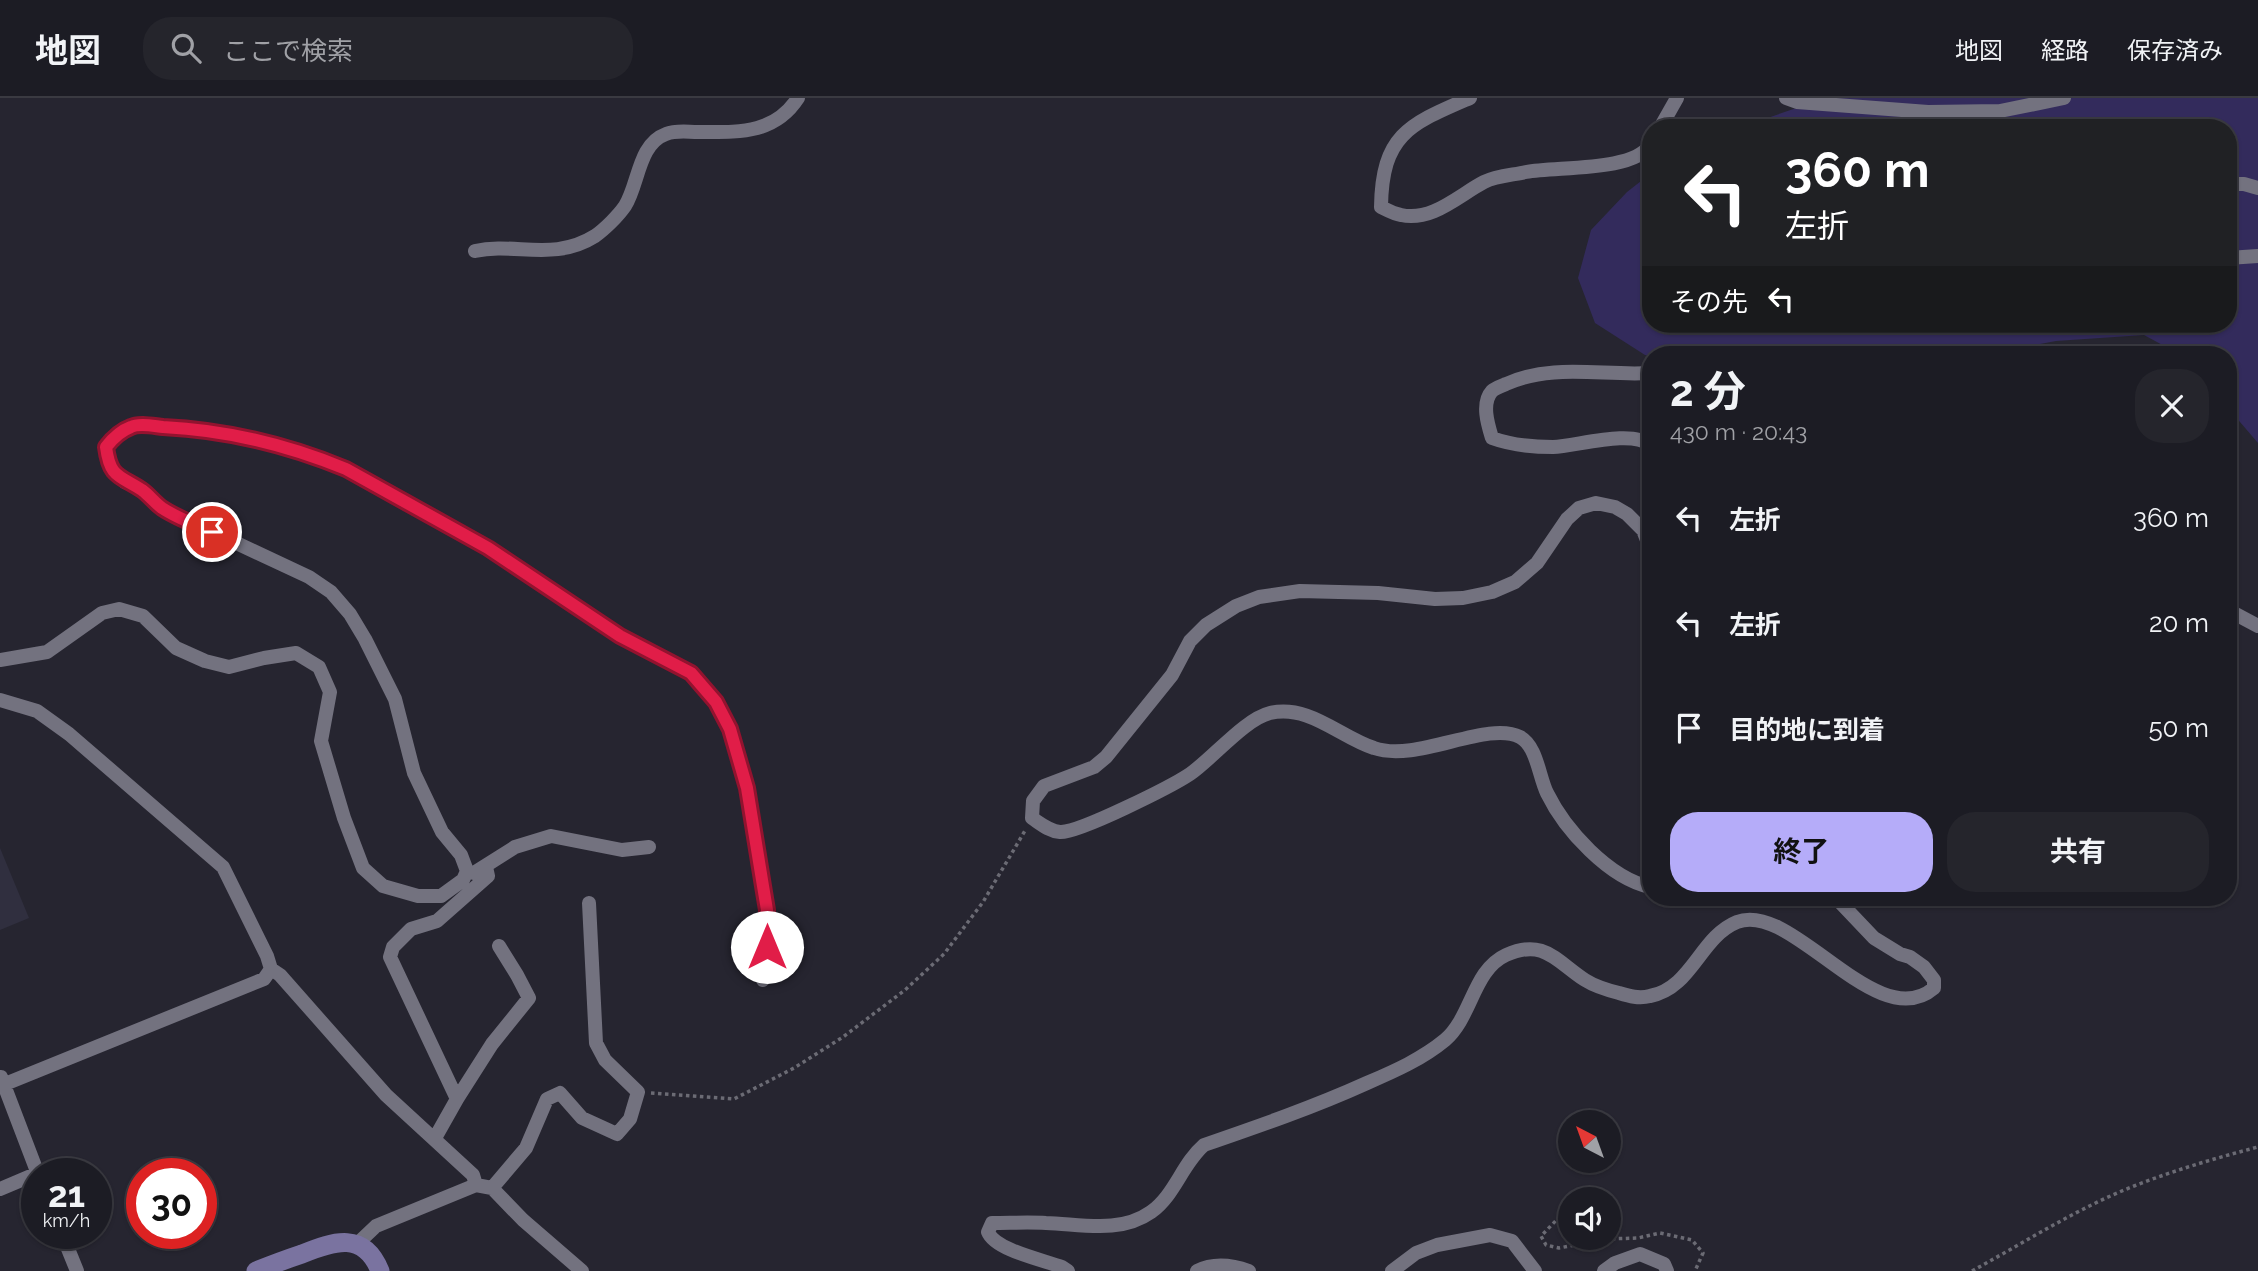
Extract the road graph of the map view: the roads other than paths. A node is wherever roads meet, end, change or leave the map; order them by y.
1 (798, 98) edge
2 (1470, 98) edge
3 (1676, 98) edge
4 (1786, 98) edge
5 (2064, 98) edge
6 (1665, 119) edge
7 (1642, 153) edge
8 (2237, 184) edge
9 (2258, 188) edge
10 (475, 251) dead end
11 (2258, 256) edge
12 (2237, 257) edge
13 (1642, 373) edge
14 (1642, 439) edge
15 (1642, 529) edge
16 (2237, 615) edge
17 (2258, 626) edge
18 (0, 660) edge
19 (0, 700) edge
20 (649, 847) dead end
21 (486, 867) junction
22 (467, 871) junction
23 (1642, 885) edge
24 (589, 902) dead end
25 (1844, 906) edge
26 (499, 946) dead end
27 (271, 969) junction
28 (763, 980) dead end
29 (1, 1082) edge
30 (457, 1099) junction
31 (435, 1138) junction
32 (32, 1158) edge
33 (21, 1181) edge
34 (476, 1185) junction
35 (492, 1188) junction
36 (0, 1189) edge
37 (357, 1244) junction
38 (68, 1249) edge
39 (577, 1270) edge
40 (77, 1271) edge
41 (256, 1271) edge
42 (380, 1271) edge
43 (1068, 1271) edge
44 (1197, 1271) edge
45 (1249, 1271) edge
46 (1392, 1271) edge
47 (1535, 1271) edge
48 (1604, 1271) edge
49 (1667, 1271) edge

1 - 10 street
2 - 7 street
3 - 6 street
4 - 5 street
8 - 9 street
11 - 12 street
13 - 14 street
15 - 23 street
16 - 17 street
18 - 22 street
19 - 27 street
20 - 21 street
21 - 22 street
21 - 30 street
22 - 28 street
24 - 35 street
25 - 43 street
26 - 30 street
27 - 29 street
27 - 31 street
29 - 32 street
30 - 31 street
31 - 34 street
33 - 36 street
34 - 35 street
34 - 37 street
35 - 39 street
37 - 41 main road
37 - 42 main road
38 - 40 street
44 - 45 street
46 - 47 street
48 - 49 street

